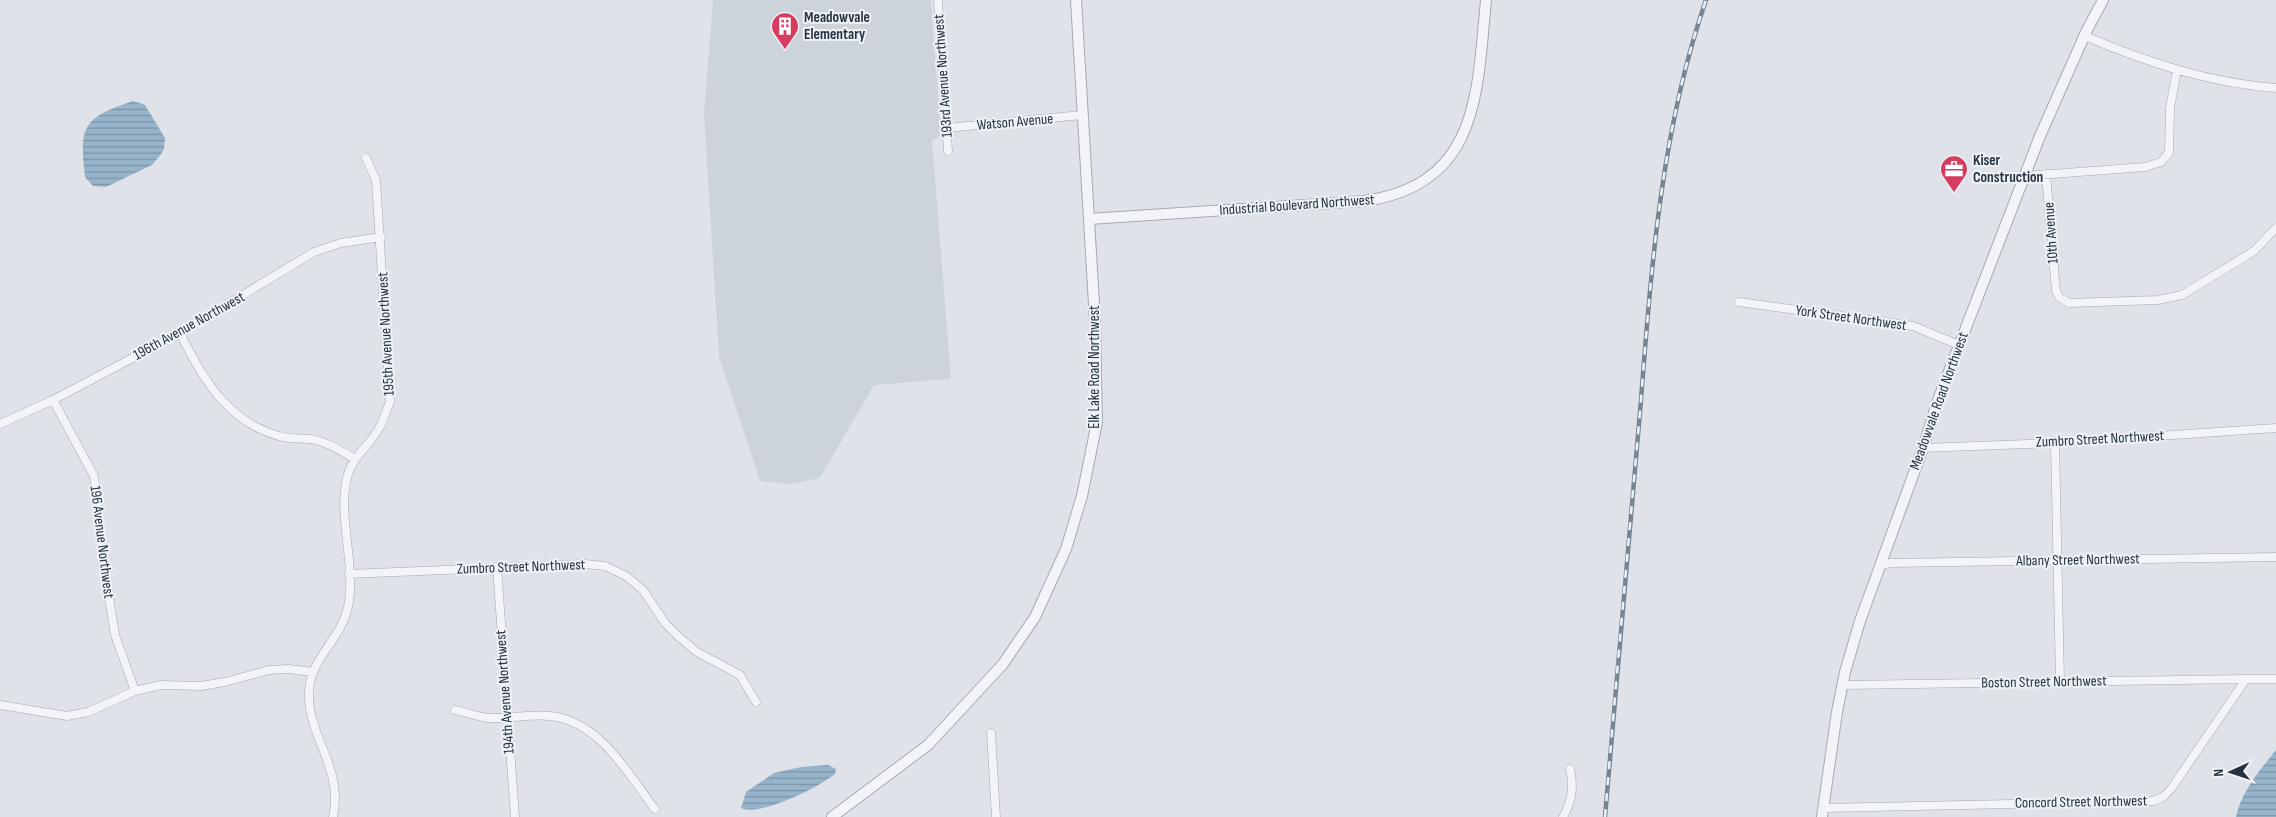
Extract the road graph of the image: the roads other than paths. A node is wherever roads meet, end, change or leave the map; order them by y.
1 (938, 0) edge
2 (1076, 0) edge
3 (1486, 0) edge
4 (2104, 0) edge
5 (2084, 36) junction
6 (2177, 70) junction
7 (2276, 88) edge
8 (1082, 116) junction
9 (947, 128) junction
10 (948, 152) dead end
11 (366, 158) dead end
12 (2046, 174) junction
13 (2024, 176) junction
14 (1089, 219) junction
15 (2276, 228) edge
16 (381, 237) junction
17 (1739, 302) dead end
18 (180, 333) junction
19 (1959, 345) junction
20 (53, 400) junction
21 (0, 424) edge
22 (2276, 428) edge
23 (2055, 442) junction
24 (1923, 448) junction
25 (355, 459) junction
26 (2276, 557) edge
27 (2058, 560) junction
28 (1881, 566) junction
29 (497, 567) junction
30 (349, 574) junction
31 (313, 672) junction
32 (2246, 679) junction
33 (2276, 679) edge
34 (2060, 681) junction
35 (1842, 685) junction
36 (136, 691) junction
37 (756, 702) dead end
38 (0, 705) edge
39 (455, 710) dead end
40 (507, 717) junction
41 (991, 733) dead end
42 (1570, 769) dead end
43 (655, 809) dead end
44 (1823, 812) edge
45 (333, 817) edge
46 (515, 817) edge
47 (832, 817) edge
48 (996, 817) edge
49 (1563, 817) edge

1 - 9 street, 193rd Avenue Northwest
2 - 8 street, Elk Lake Road Northwest
3 - 14 street, Industrial Boulevard Northwest
4 - 5 street, Meadowvale Road Northwest
5 - 6 street
5 - 13 street, Meadowvale Road Northwest
6 - 7 street
6 - 12 street
8 - 9 street, Watson Avenue
8 - 14 street, Elk Lake Road Northwest
9 - 10 street, 193rd Avenue Northwest
11 - 16 street, 195th Avenue Northwest
12 - 13 street
12 - 15 street, 10th Avenue
13 - 19 street, Meadowvale Road Northwest
14 - 47 street, Elk Lake Road Northwest
16 - 18 street, 196th Avenue Northwest
16 - 25 street, 195th Avenue Northwest
17 - 19 street, York Street Northwest
18 - 20 street, 196th Avenue Northwest
18 - 25 street
19 - 24 street, Meadowvale Road Northwest
20 - 21 street, 196th Avenue Northwest
20 - 36 street, 196 Avenue Northwest
22 - 23 street, Zumbro Street Northwest
23 - 24 street, Zumbro Street Northwest
23 - 27 street
24 - 28 street, Meadowvale Road Northwest
25 - 30 street, 195th Avenue Northwest
26 - 27 street, Albany Street Northwest
27 - 28 street, Albany Street Northwest
27 - 34 street
28 - 35 street, Meadowvale Road Northwest
29 - 30 street, Zumbro Street Northwest
29 - 37 street, Zumbro Street Northwest
29 - 40 street, 194th Avenue Northwest
30 - 31 street, 195th Avenue Northwest
31 - 36 street
31 - 45 street, 195th Avenue Northwest
32 - 33 street
32 - 34 street, Boston Street Northwest
32 - 44 street, Concord Street Northwest
34 - 35 street, Boston Street Northwest
35 - 44 street, Meadowvale Road Northwest
36 - 38 street
39 - 40 street
40 - 43 street
40 - 46 street, 194th Avenue Northwest
41 - 48 street
42 - 49 street

